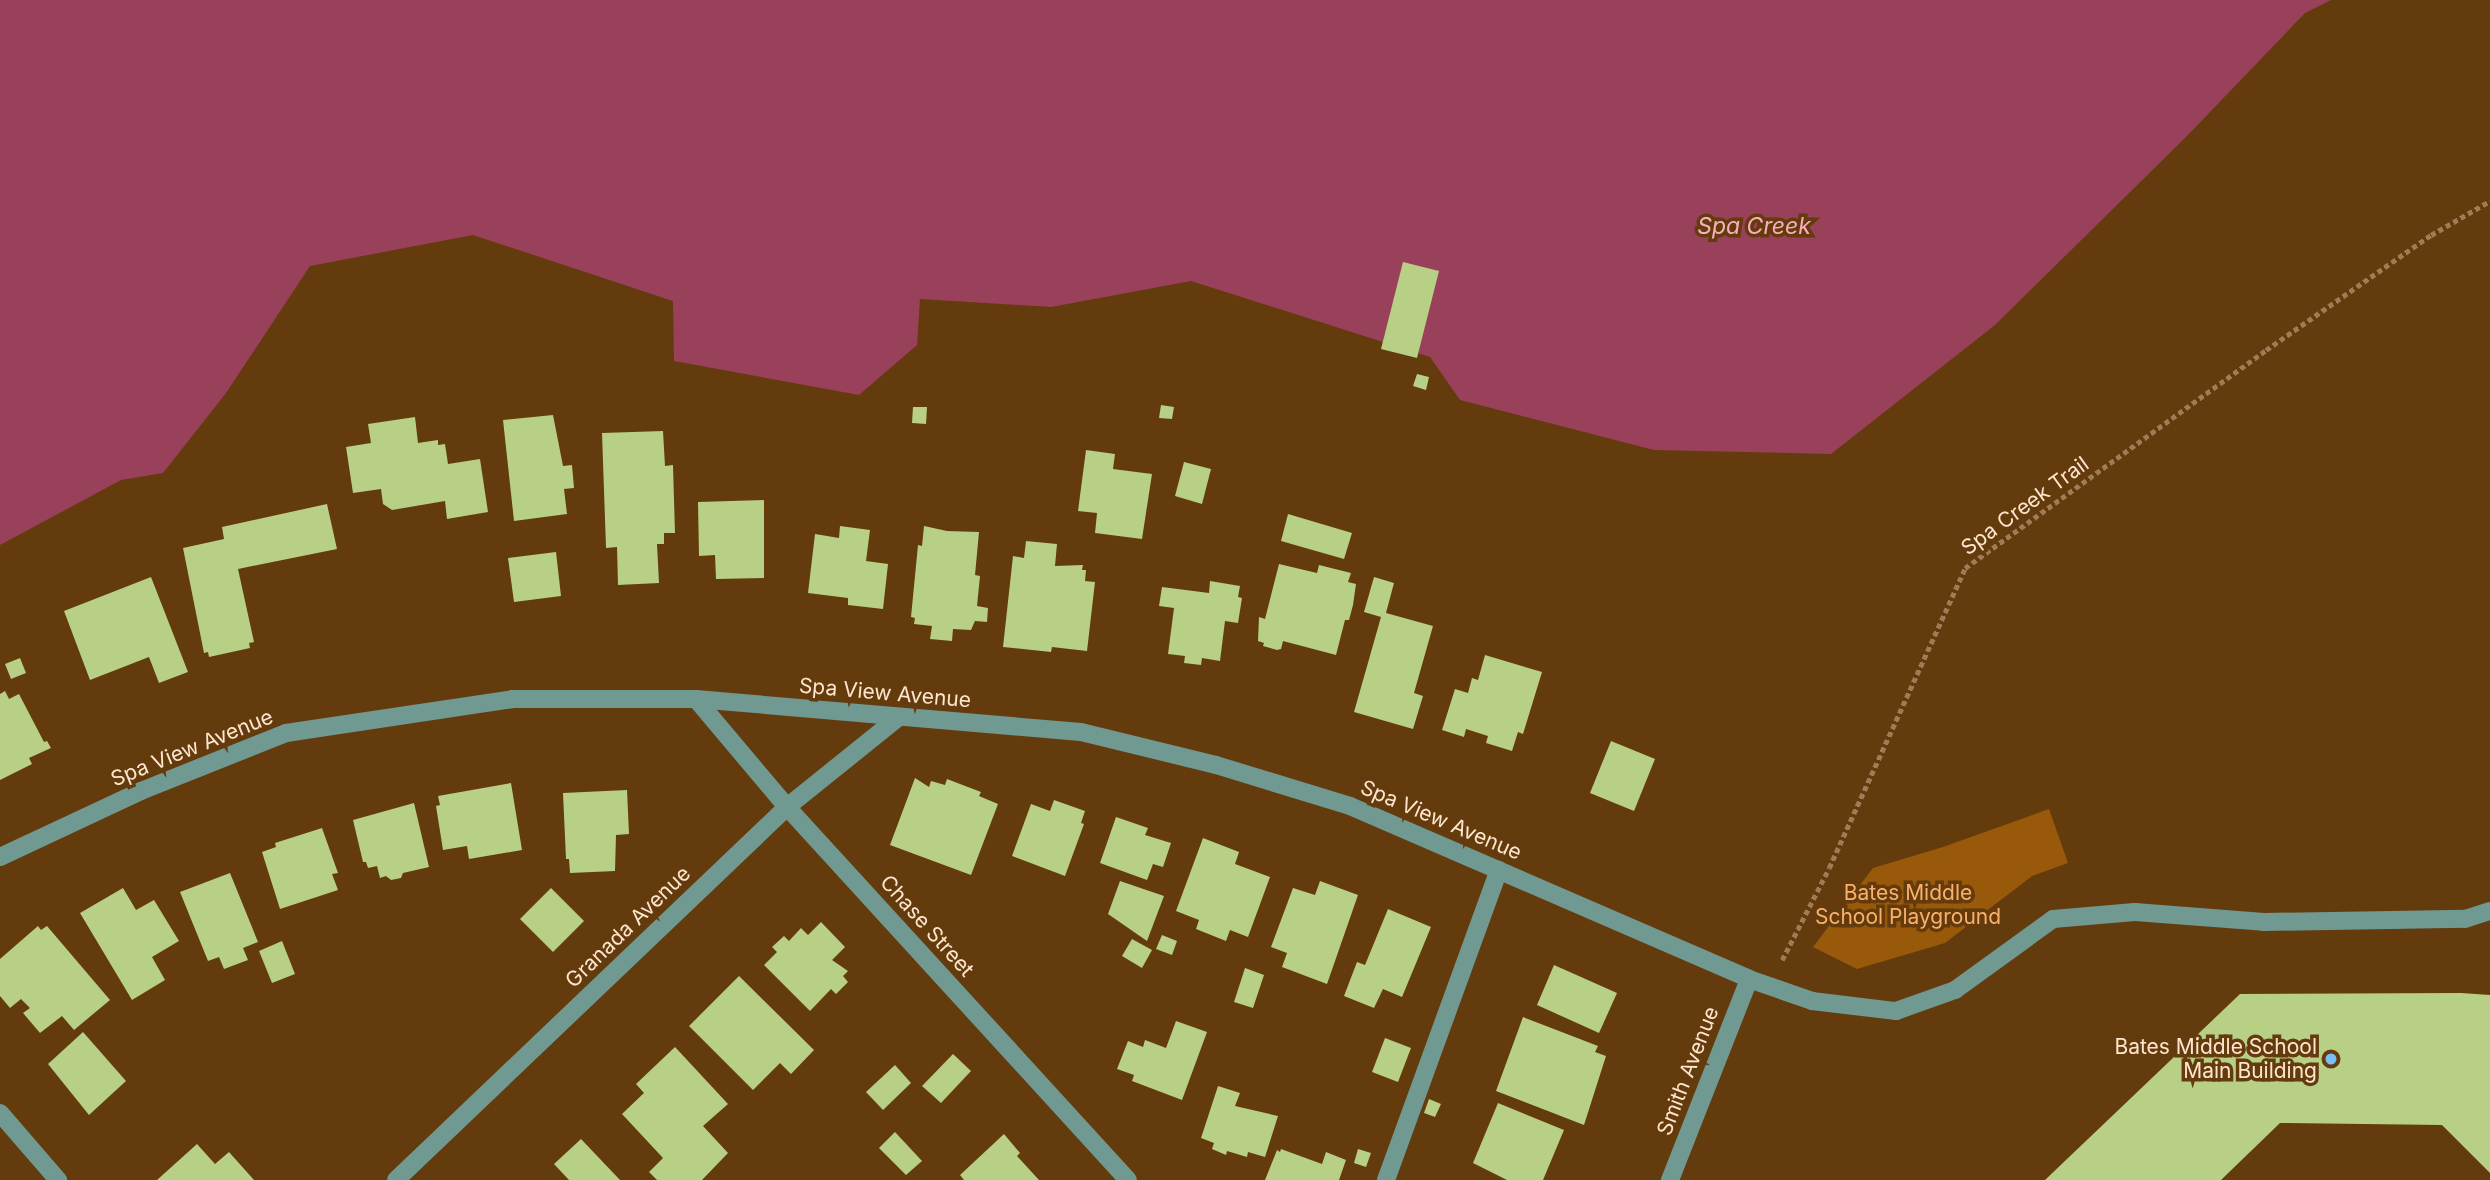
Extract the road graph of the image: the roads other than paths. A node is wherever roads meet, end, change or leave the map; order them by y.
1 (696, 699) junction
2 (899, 717) junction
3 (787, 807) junction
4 (0, 858) edge
5 (1499, 870) junction
6 (2490, 911) edge
7 (1749, 979) junction
8 (0, 1113) edge
9 (58, 1180) edge
10 (397, 1180) edge
11 (1128, 1180) edge
12 (1386, 1180) edge
13 (1670, 1180) edge

1 - 2 street, Spa View Avenue
1 - 3 street, Chase Street
1 - 4 street, Spa View Avenue
2 - 3 street, Granada Avenue
2 - 5 street, Spa View Avenue
3 - 10 street, Granada Avenue
3 - 11 street, Chase Street
5 - 7 street, Spa View Avenue
5 - 12 street
6 - 7 street, Spa View Avenue
7 - 13 street, Smith Avenue
8 - 9 street

